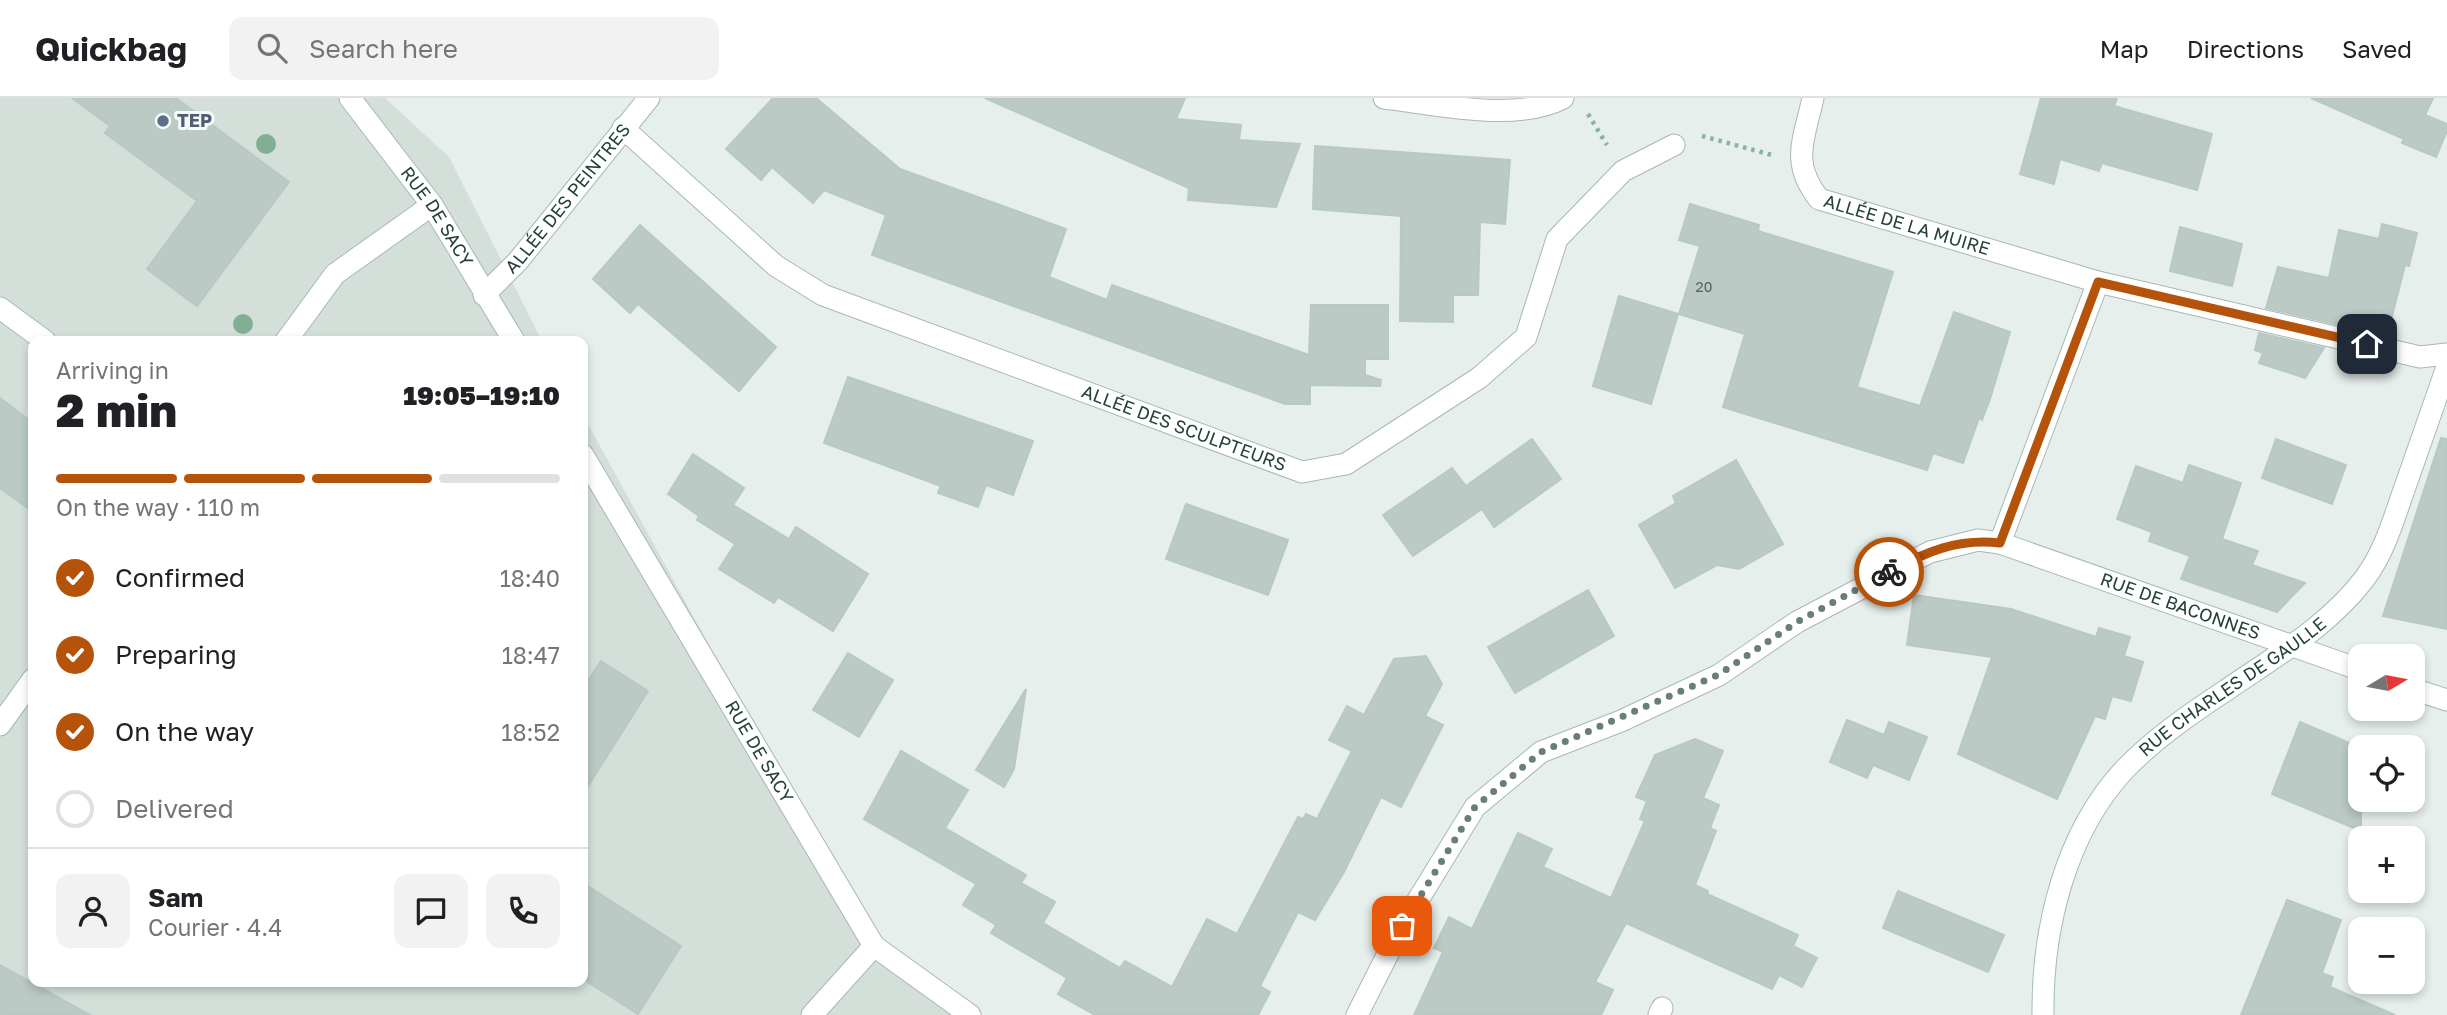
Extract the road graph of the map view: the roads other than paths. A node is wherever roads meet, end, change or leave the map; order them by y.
1 (350, 98) edge
2 (649, 98) edge
3 (1384, 98) edge
4 (1563, 98) edge
5 (1813, 98) edge
6 (623, 128) junction
7 (1674, 145) road end
8 (432, 205) junction
9 (2098, 282) junction
10 (484, 295) junction
11 (0, 308) edge
12 (38, 336) edge
13 (290, 336) edge
14 (511, 336) edge
15 (2447, 354) edge
16 (2447, 366) edge
17 (588, 463) edge
18 (2000, 543) junction
19 (2292, 647) junction
20 (2348, 666) edge
21 (28, 687) edge
22 (2426, 693) edge
23 (2447, 700) edge
24 (0, 725) edge
25 (874, 946) junction
26 (812, 1015) edge
27 (970, 1015) edge
28 (1357, 1015) edge
29 (2043, 1015) edge

1 - 8 street, RUE DE SACY
2 - 6 street, ALLÉE DES PEINTRES
3 - 4 street
5 - 9 street, ALLÉE DE LA MUIRE
6 - 7 street, ALLÉE DES SCULPTEURS
6 - 10 street, ALLÉE DES PEINTRES
8 - 10 street, RUE DE SACY
8 - 13 street
9 - 15 street, ALLÉE DE LA MUIRE
9 - 18 street
10 - 14 street, RUE DE SACY
11 - 12 street
16 - 19 street, RUE CHARLES DE GAULLE
17 - 25 street, RUE DE SACY
18 - 19 street, RUE DE BACONNES
18 - 28 street, RUE DE BACONNES
19 - 20 street, RUE DE BACONNES
19 - 29 street, RUE CHARLES DE GAULLE
21 - 24 street
22 - 23 street
25 - 26 street
25 - 27 street, RUE DE SACY

